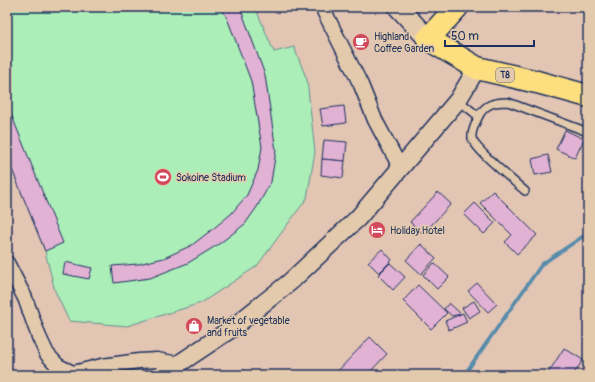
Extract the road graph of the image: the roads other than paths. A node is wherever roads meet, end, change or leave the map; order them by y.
1 (322, 7) edge
2 (398, 7) edge
3 (457, 7) edge
4 (428, 39) junction
5 (477, 68) junction
6 (588, 96) edge
7 (458, 100) junction
8 (478, 116) junction
9 (585, 131) dead end
10 (400, 167) junction
11 (525, 191) dead end
12 (7, 263) edge
13 (178, 364) junction
14 (162, 375) edge

1 - 10 street
2 - 4 main road
3 - 4 highway
4 - 5 highway, T8
5 - 6 highway, T8
5 - 7 street
7 - 8 lane
7 - 10 street
8 - 9 lane
8 - 11 lane
10 - 13 street
12 - 13 street
13 - 14 street

